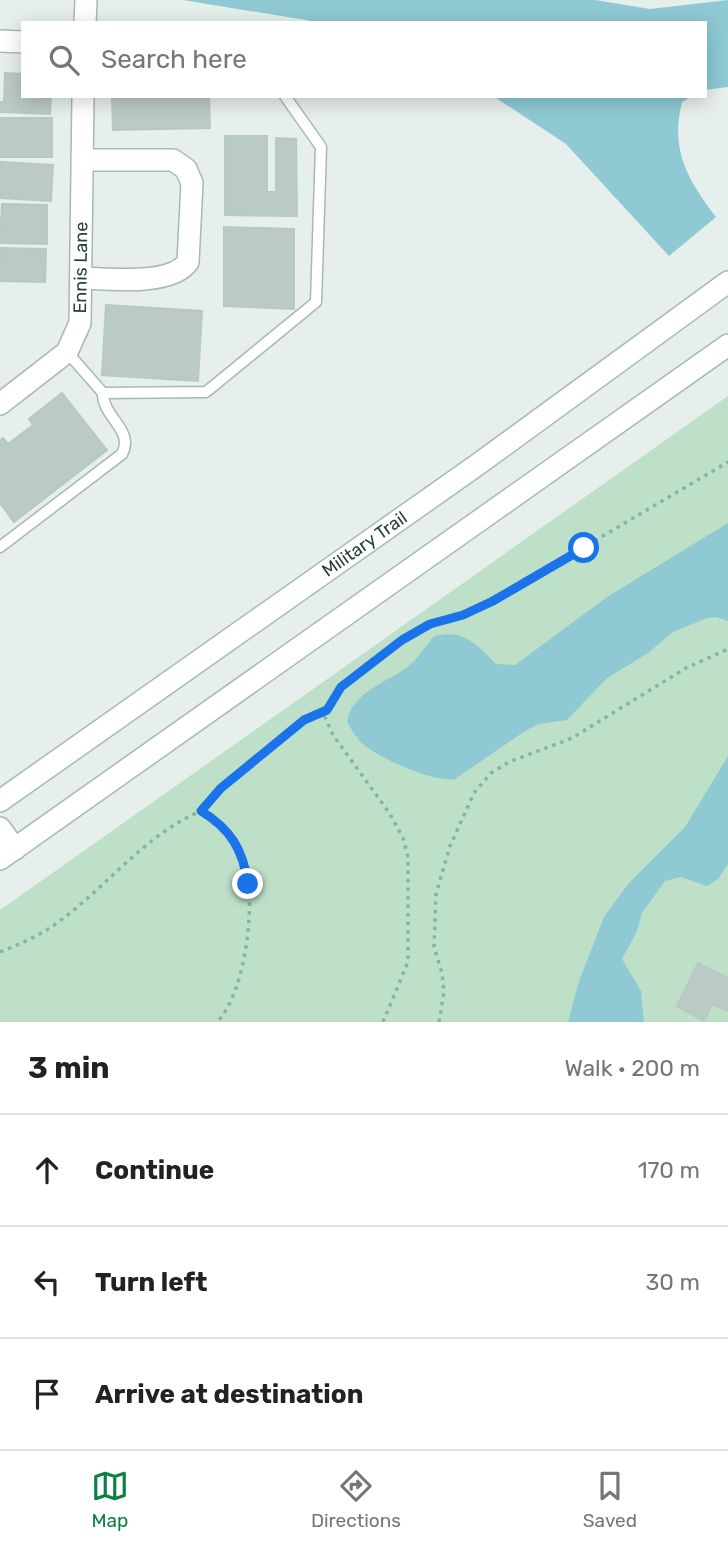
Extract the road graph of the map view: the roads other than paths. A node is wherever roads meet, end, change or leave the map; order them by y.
1 (86, 0) edge
2 (85, 21) edge
3 (0, 41) edge
4 (21, 41) edge
5 (83, 98) edge
6 (286, 98) edge
7 (82, 160) junction
8 (80, 278) junction
9 (728, 282) edge
10 (728, 345) edge
11 (67, 352) junction
12 (103, 393) junction
13 (0, 404) edge
14 (0, 547) edge
15 (0, 801) edge
16 (0, 828) edge
17 (7, 854) edge

1 - 2 main road
3 - 4 main road
5 - 7 main road, Ennis Lane
6 - 12 lane
7 - 8 main road, Ennis Lane
7 - 8 main road
8 - 11 main road, Ennis Lane
9 - 15 main road, Military Trail
10 - 17 main road
11 - 12 lane
11 - 13 main road
12 - 14 lane
16 - 17 main road

